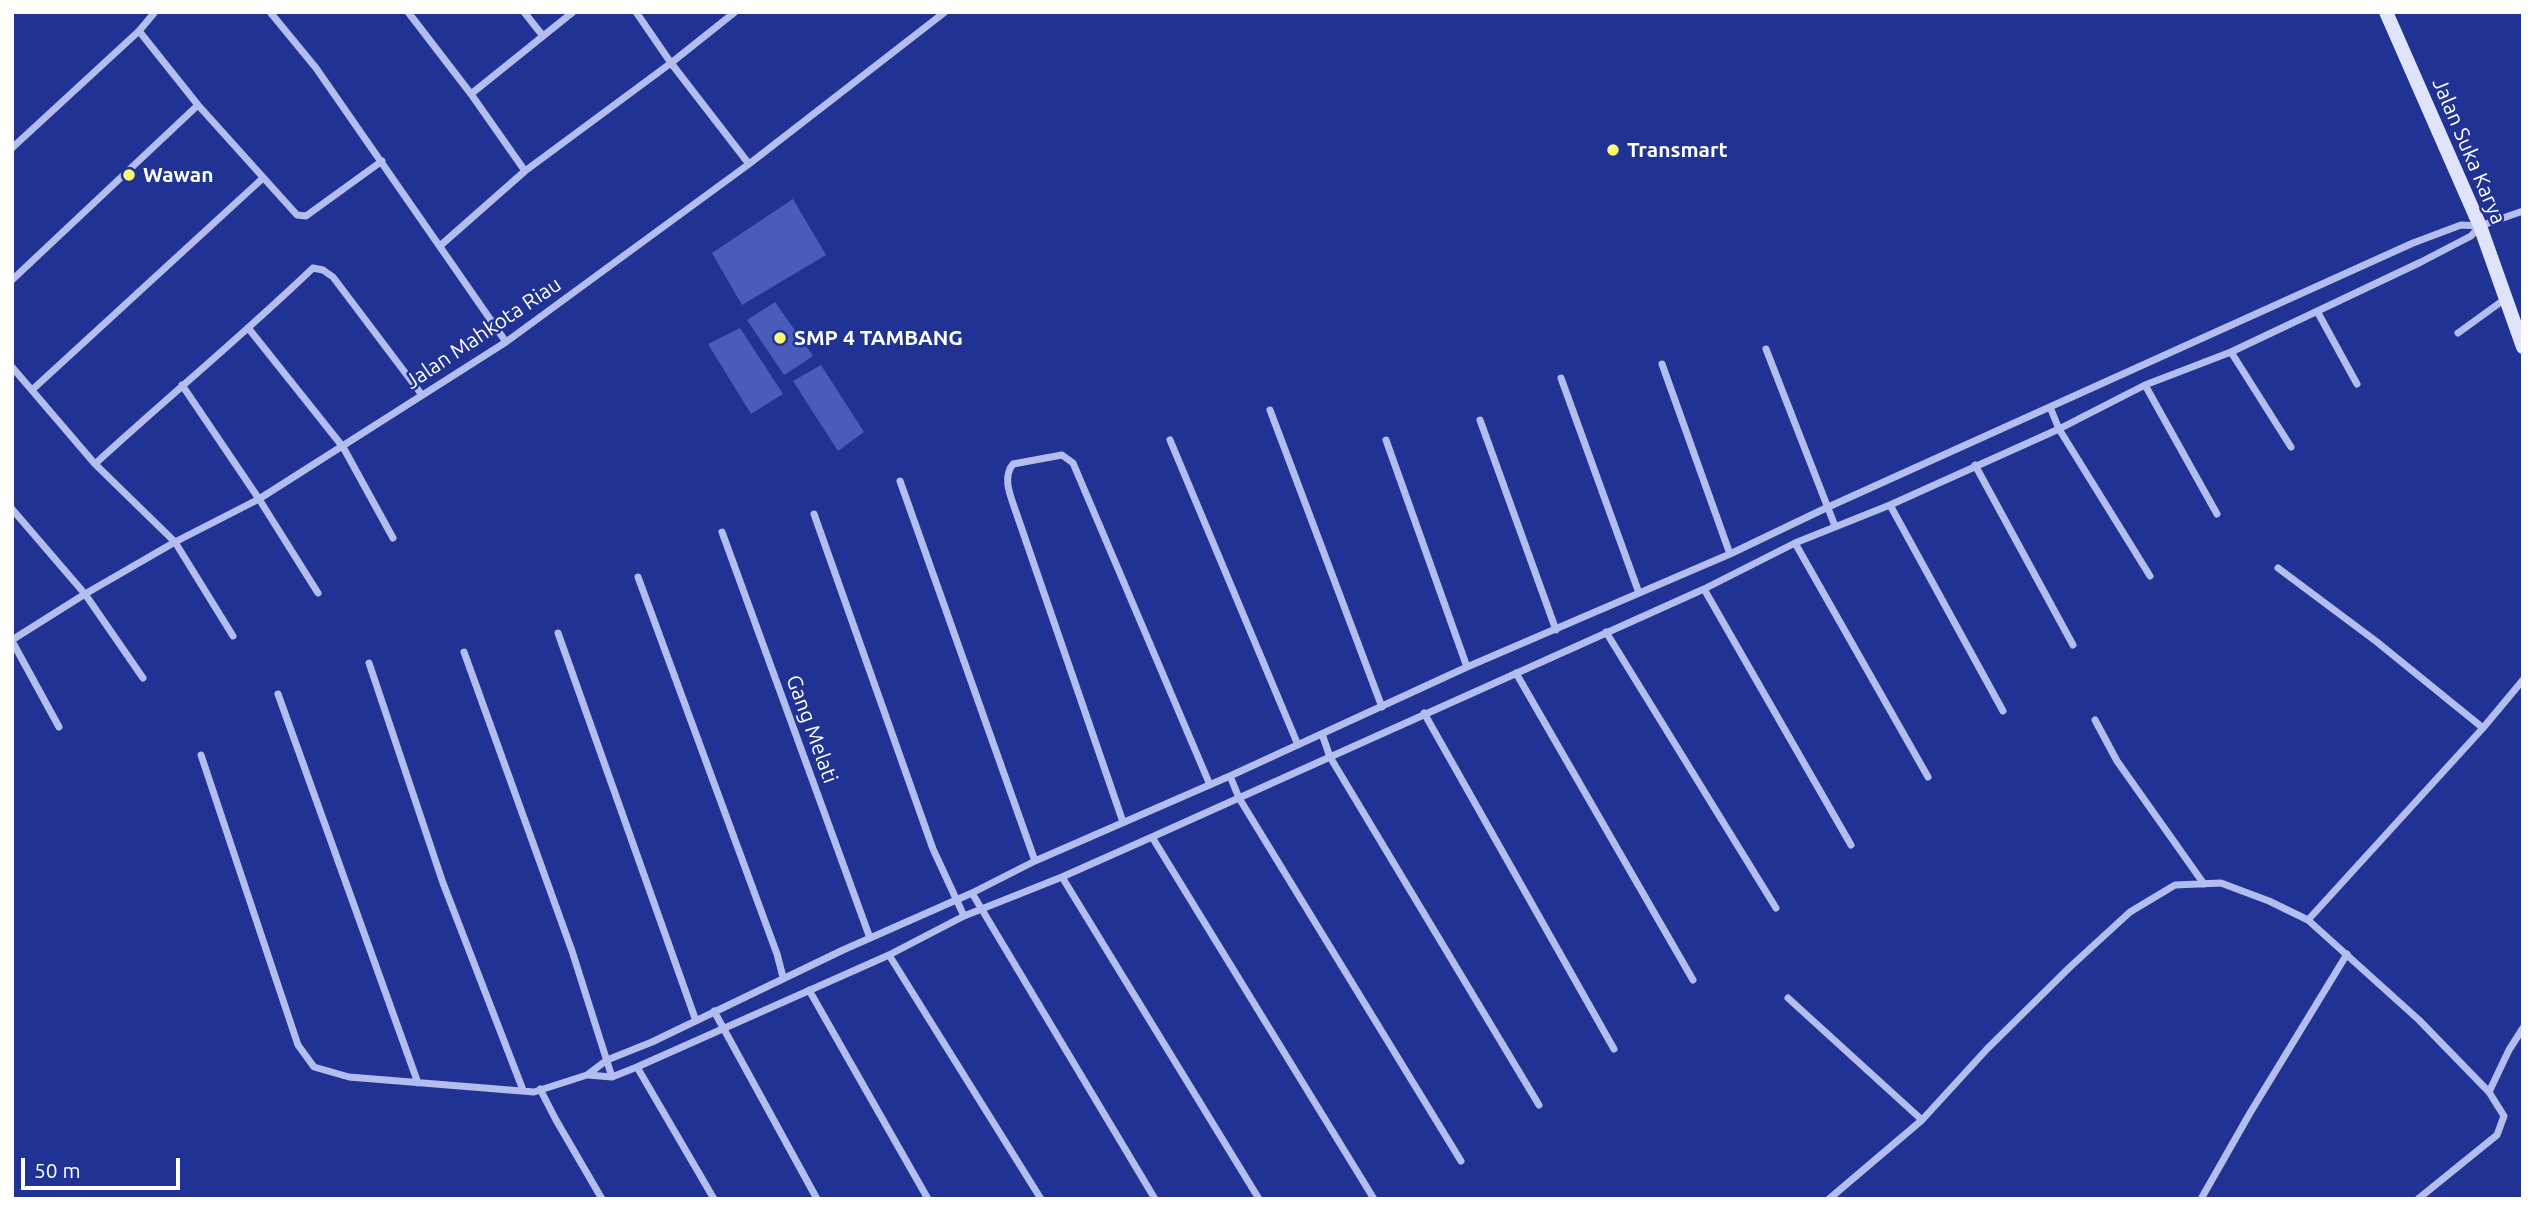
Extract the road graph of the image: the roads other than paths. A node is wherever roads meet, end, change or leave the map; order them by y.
1 (155, 12) edge
2 (270, 12) edge
3 (408, 12) edge
4 (524, 12) edge
5 (573, 12) edge
6 (636, 12) edge
7 (735, 12) edge
8 (945, 12) edge
9 (2386, 12) edge
10 (139, 31) junction
11 (543, 36) junction
12 (671, 63) junction
13 (471, 94) junction
14 (198, 105) junction
15 (12, 148) edge
16 (382, 161) junction
17 (749, 164) junction
18 (525, 171) junction
19 (263, 178) junction
20 (2523, 211) edge
21 (2480, 226) junction
22 (441, 245) junction
23 (12, 280) edge
24 (2505, 299) junction
25 (2317, 311) junction
26 (249, 329) junction
27 (2458, 333) dead end
28 (506, 342) junction
29 (2523, 347) edge
30 (1766, 349) dead end
31 (2231, 352) junction
32 (1662, 364) dead end
33 (12, 367) edge
34 (1561, 378) dead end
35 (2357, 384) dead end
36 (181, 385) junction
37 (2145, 385) junction
38 (32, 390) junction
39 (422, 395) junction
40 (2050, 407) junction
41 (1270, 410) dead end
42 (1480, 420) dead end
43 (2059, 429) junction
44 (1170, 440) dead end
45 (1386, 440) dead end
46 (342, 447) junction
47 (2291, 447) dead end
48 (95, 464) junction
49 (1975, 465) junction
50 (900, 481) dead end
51 (258, 499) junction
52 (1889, 505) junction
53 (1826, 508) junction
54 (12, 509) edge
55 (2217, 513) dead end
56 (814, 514) dead end
57 (1835, 526) junction
58 (722, 533) dead end
59 (393, 538) dead end
60 (174, 542) junction
61 (1795, 543) junction
62 (1744, 547) junction
63 (1730, 554) junction
64 (1752, 563) junction
65 (2278, 568) dead end
66 (2150, 576) dead end
67 (638, 578) dead end
68 (1704, 589) junction
69 (318, 593) dead end
70 (1639, 593) junction
71 (85, 594) junction
72 (1556, 630) junction
73 (1606, 632) junction
74 (558, 633) dead end
75 (233, 636) dead end
76 (12, 640) edge
77 (2073, 645) dead end
78 (464, 652) dead end
79 (369, 663) dead end
80 (1467, 667) junction
81 (1516, 673) junction
82 (143, 678) dead end
83 (2523, 680) edge
84 (278, 694) dead end
85 (1382, 707) junction
86 (2003, 710) dead end
87 (1424, 713) junction
88 (2095, 720) dead end
89 (60, 727) dead end
90 (2483, 728) junction
91 (1322, 734) junction
92 (1298, 745) junction
93 (201, 755) dead end
94 (1330, 757) junction
95 (1230, 776) junction
96 (1928, 777) dead end
97 (1210, 785) junction
98 (1238, 798) junction
99 (1123, 822) junction
100 (1152, 837) junction
101 (1851, 845) dead end
102 (1035, 860) junction
103 (1062, 877) junction
104 (2204, 884) junction
105 (972, 893) junction
106 (957, 900) junction
107 (1776, 908) dead end
108 (982, 910) junction
109 (964, 916) junction
110 (2308, 920) junction
111 (870, 938) junction
112 (2347, 954) junction
113 (889, 955) junction
114 (783, 977) junction
115 (1693, 980) dead end
116 (809, 990) junction
117 (1788, 998) dead end
118 (714, 1011) junction
119 (696, 1021) junction
120 (723, 1028) junction
121 (2523, 1028) edge
122 (1614, 1049) dead end
123 (607, 1060) junction
124 (637, 1067) junction
125 (587, 1075) junction
126 (612, 1077) junction
127 (418, 1083) junction
128 (523, 1090) junction
129 (541, 1090) junction
130 (2489, 1091) junction
131 (1539, 1105) dead end
132 (1922, 1120) junction
133 (1461, 1161) dead end
134 (602, 1199) edge
135 (714, 1199) edge
136 (817, 1199) edge
137 (928, 1199) edge
138 (1041, 1199) edge
139 (1156, 1199) edge
140 (1259, 1199) edge
141 (1374, 1199) edge
142 (1829, 1199) edge
143 (2201, 1199) edge
144 (2418, 1199) edge

1 - 10 street
2 - 16 street
3 - 13 street
4 - 11 street
5 - 11 street
6 - 12 street
7 - 12 street
8 - 17 street, Jalan Mahkota Riau
9 - 21 main road, Jalan Suka Karya
10 - 14 street
10 - 15 street
11 - 13 street
12 - 17 street
12 - 18 street
13 - 18 street
14 - 19 street
14 - 23 street
16 - 19 street
16 - 22 street
17 - 28 street, Jalan Mahkota Riau
18 - 22 street
19 - 38 street
20 - 21 street
21 - 24 main road, Jalan Suka Karya
21 - 25 street
21 - 40 street
22 - 28 street
24 - 27 street
24 - 29 main road, Jalan Suka Karya
25 - 31 street
25 - 35 street
26 - 36 street
26 - 39 street
26 - 46 street
28 - 39 street, Jalan Mahkota Riau
30 - 53 street
31 - 37 street
31 - 47 street
32 - 63 street
33 - 38 street
34 - 70 street
36 - 48 street
36 - 51 street
37 - 43 street
37 - 55 street
38 - 48 street
39 - 46 street, Jalan Mahkota Riau
40 - 43 street
40 - 53 street
41 - 85 street
42 - 72 street
43 - 49 street
43 - 66 street
44 - 92 street
45 - 80 street
46 - 51 street, Jalan Mahkota Riau
46 - 59 street
48 - 60 street
49 - 52 street
49 - 77 street
50 - 102 street
51 - 60 street, Jalan Mahkota Riau
51 - 69 street
52 - 57 street
52 - 86 street
53 - 57 street
53 - 62 street
54 - 71 street
56 - 106 street
57 - 61 street
58 - 111 street, Gang Melati
60 - 71 street, Jalan Mahkota Riau
60 - 75 street
61 - 64 street
61 - 96 street
62 - 63 street
62 - 64 street
63 - 70 street
64 - 68 street
65 - 90 street
67 - 114 street
68 - 73 street
68 - 101 street
70 - 72 street
71 - 76 street, Jalan Mahkota Riau
71 - 82 street
72 - 80 street
73 - 81 street
73 - 107 street
74 - 119 street
76 - 89 street
78 - 123 street
79 - 128 street
80 - 85 street
81 - 87 street
81 - 115 street
83 - 90 street
84 - 127 street
85 - 91 street
87 - 94 street
87 - 122 street
88 - 104 street
90 - 110 street
91 - 92 street
91 - 94 street
92 - 95 street
93 - 127 street
94 - 98 street
94 - 131 street
95 - 97 street
95 - 98 street
97 - 99 street
97 - 99 street
98 - 100 street
98 - 133 street
99 - 102 street
100 - 103 street
100 - 141 street
102 - 105 street
103 - 108 street
103 - 140 street
104 - 110 street
104 - 132 street
105 - 106 street
105 - 108 street
106 - 109 street
106 - 111 street
108 - 109 street
108 - 139 street
109 - 113 street
110 - 112 street
111 - 114 street
112 - 130 street
112 - 143 street
113 - 116 street
113 - 138 street
114 - 118 street
116 - 120 street
116 - 137 street
117 - 132 street
118 - 119 street
118 - 120 street
119 - 123 street
120 - 124 street
120 - 136 street
121 - 130 street
123 - 125 street
123 - 126 street
124 - 126 street
124 - 135 street
125 - 126 street
125 - 129 street
127 - 128 street
128 - 129 street
129 - 134 street
130 - 144 street
132 - 142 street

